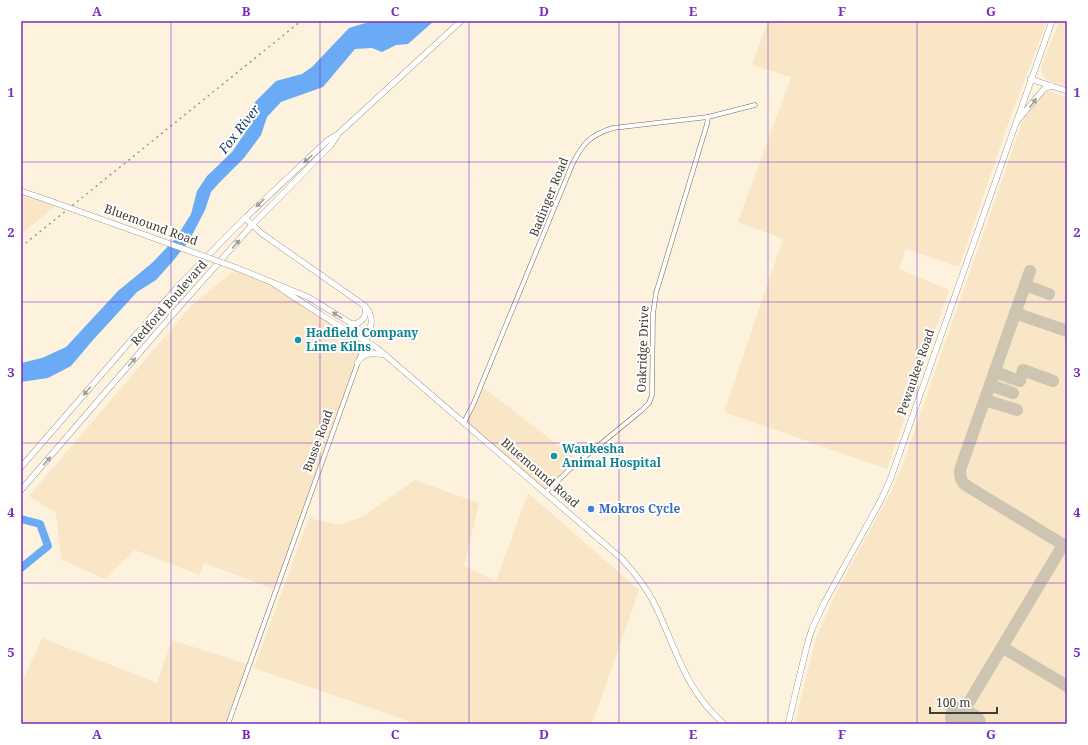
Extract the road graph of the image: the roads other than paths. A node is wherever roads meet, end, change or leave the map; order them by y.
1 (461, 21) edge
2 (1052, 21) edge
3 (1030, 79) junction
4 (1052, 86) junction
5 (1067, 91) edge
6 (755, 105) dead end
7 (708, 117) junction
8 (1015, 123) junction
9 (338, 134) junction
10 (21, 191) edge
11 (245, 218) junction
12 (252, 225) junction
13 (273, 283) junction
14 (162, 305) junction
15 (365, 306) junction
16 (173, 314) junction
17 (352, 324) junction
18 (366, 340) junction
19 (385, 355) junction
20 (357, 363) junction
21 (464, 422) junction
22 (21, 467) edge
23 (21, 490) edge
24 (545, 493) junction
25 (790, 716) junction
26 (228, 724) edge
27 (724, 724) edge
28 (785, 724) edge
29 (788, 724) edge

1 - 9 main road, Redford Boulevard
2 - 3 main road, Pewaukee Road
3 - 4 main road
3 - 8 main road, Pewaukee Road
4 - 5 main road
8 -> 4 main road
6 - 7 street, Badinger Road
7 - 21 street, Badinger Road
7 - 24 street, Oakridge Drive
8 - 25 main road, Pewaukee Road
9 -> 11 main road, Redford Boulevard
9 - 12 main road, Redford Boulevard
10 - 13 main road, Bluemound Road, bridge
11 - 12 main road
11 - 14 main road, Redford Boulevard
12 - 15 main road
16 -> 12 main road, Redford Boulevard
17 -> 13 main road, Bluemound Road
13 - 18 main road, Bluemound Road
14 - 16 main road
14 -> 22 main road, Redford Boulevard
15 - 17 main road
15 - 18 main road, Busse Road
23 -> 16 main road, Redford Boulevard
17 - 18 main road, Bluemound Road
18 - 19 main road, Bluemound Road
18 - 20 street, Busse Road
19 - 20 main road
19 - 21 main road, Bluemound Road
20 - 26 street, Busse Road
21 - 24 main road, Bluemound Road
24 - 27 main road, Bluemound Road
25 - 28 main road
25 - 29 main road, Pewaukee Road

